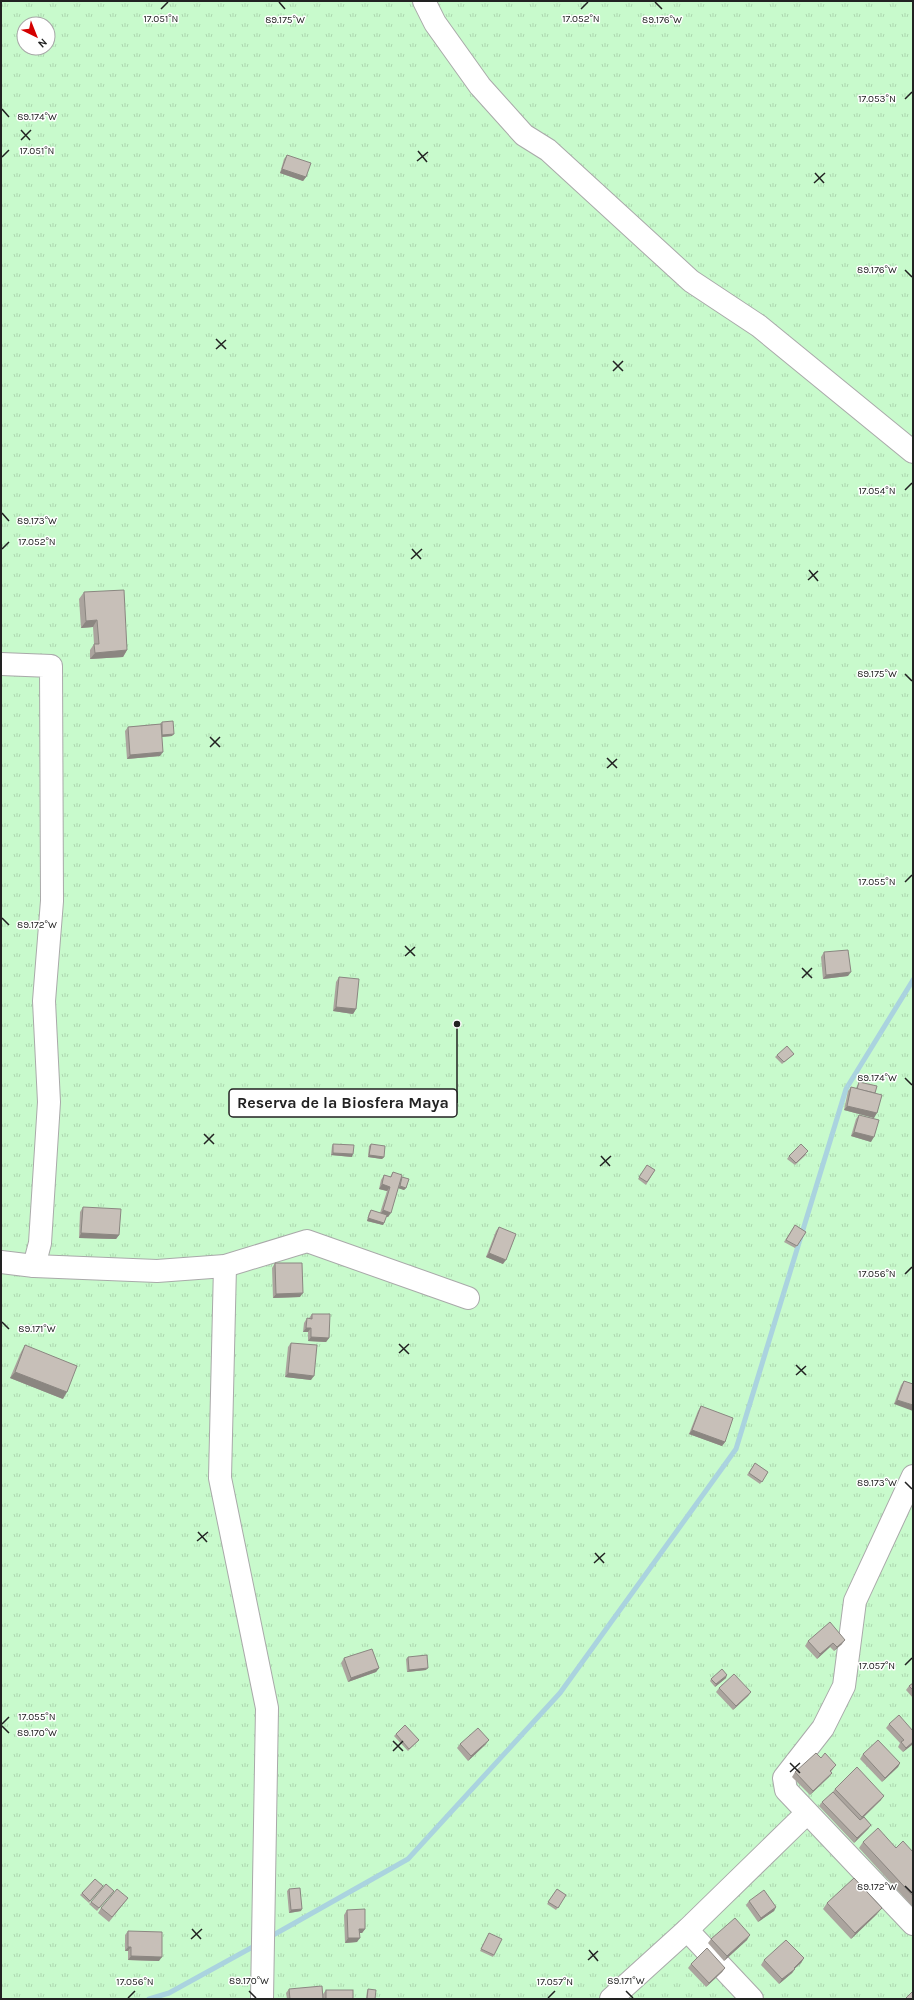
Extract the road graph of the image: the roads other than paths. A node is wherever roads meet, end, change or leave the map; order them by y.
1 (424, 1) edge
2 (913, 452) edge
3 (1, 664) edge
4 (1, 1262) edge
5 (34, 1266) junction
6 (225, 1266) junction
7 (468, 1298) dead end
8 (913, 1476) edge
9 (807, 1813) junction
10 (913, 1924) edge
11 (687, 1930) junction
12 (262, 1999) edge
13 (611, 1999) edge
14 (752, 1999) edge

1 - 2 street
3 - 5 street
4 - 5 street
5 - 6 street
6 - 7 street
6 - 12 street
8 - 9 street
9 - 10 street
9 - 11 street
11 - 13 street
11 - 14 street

